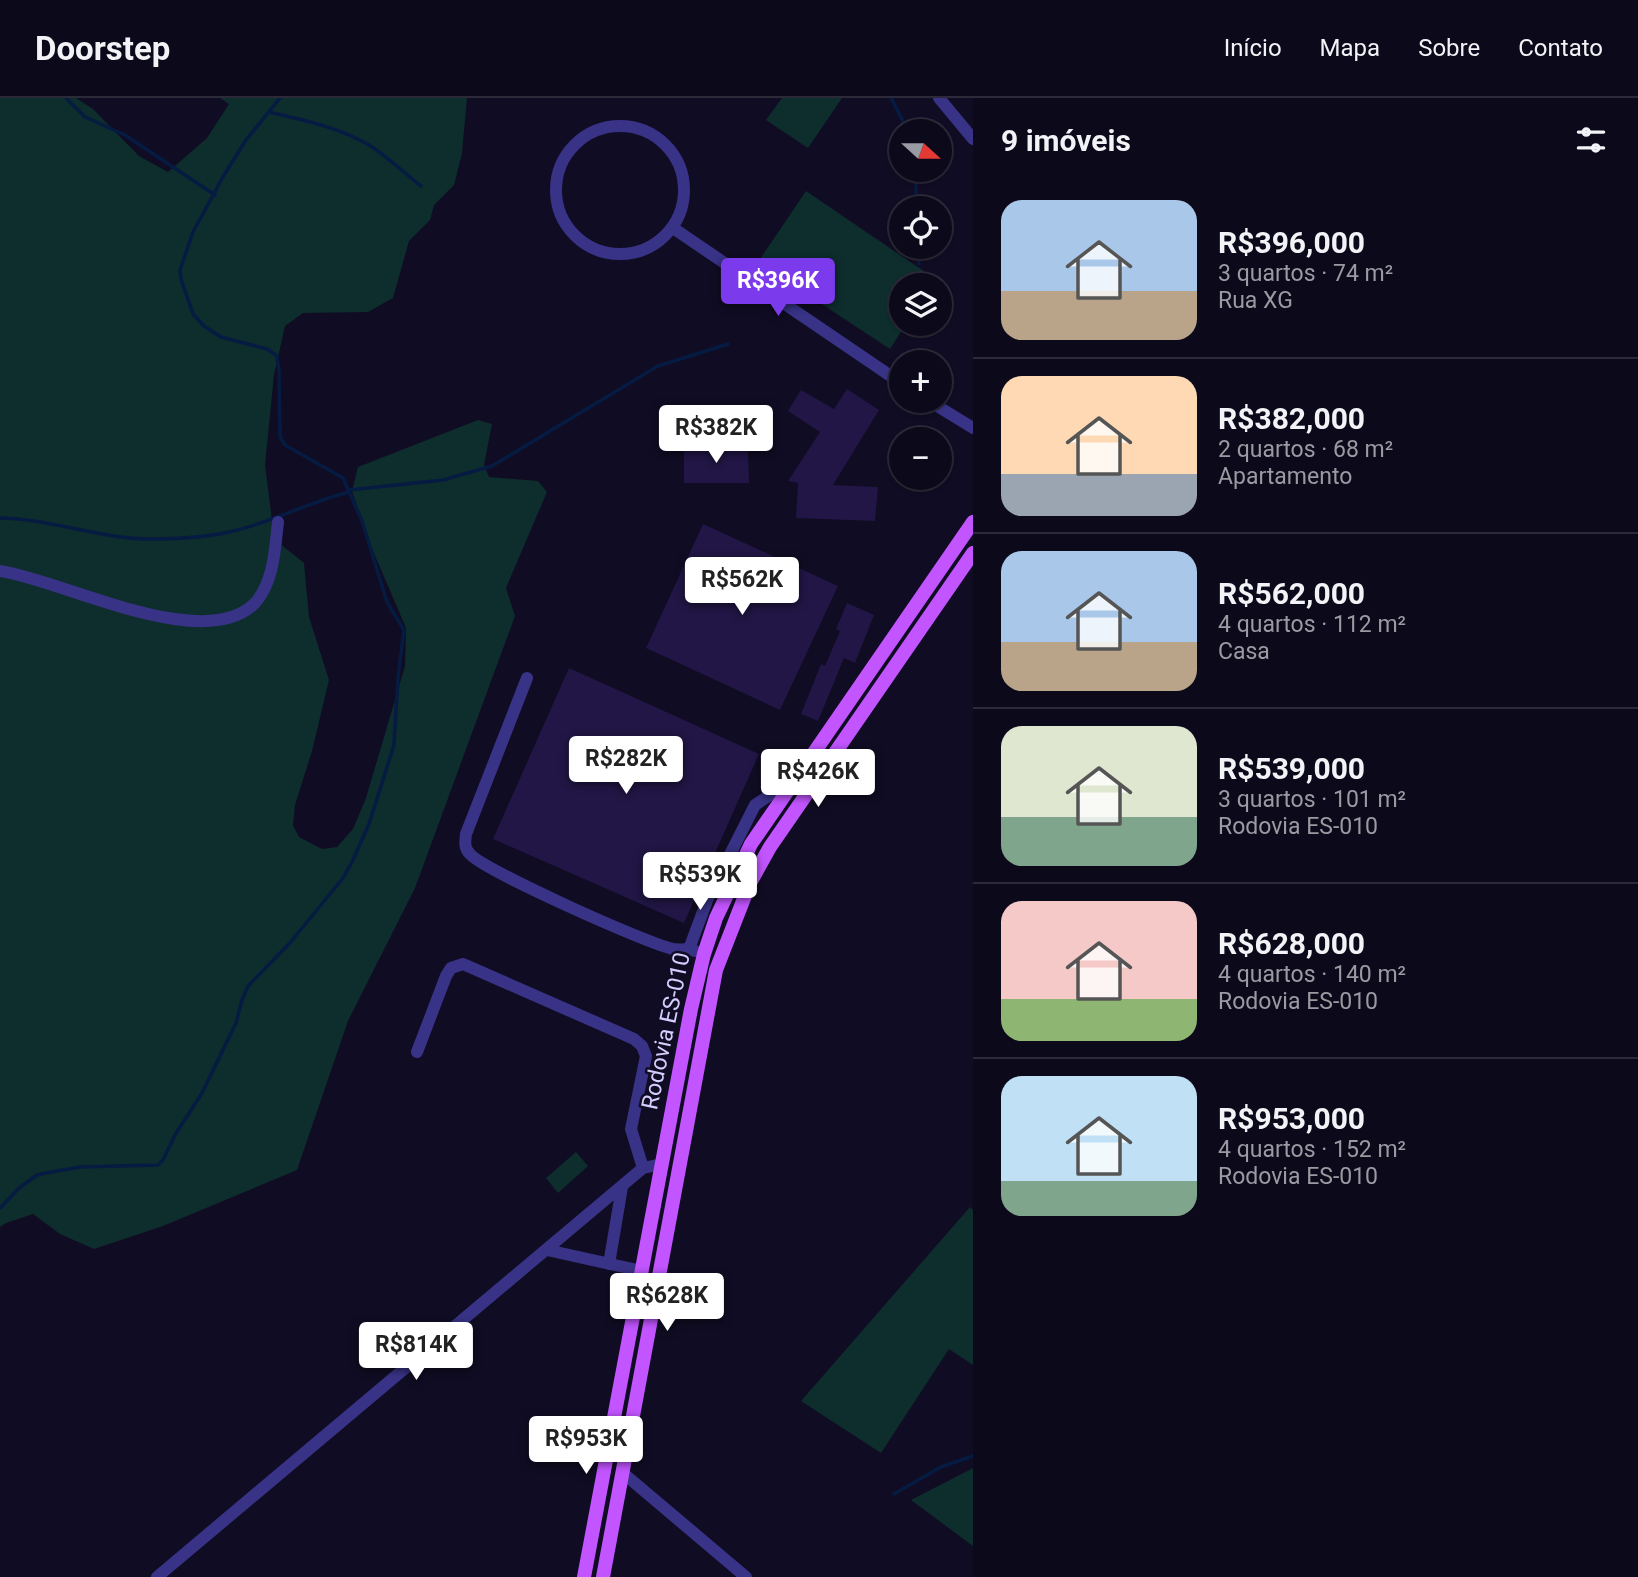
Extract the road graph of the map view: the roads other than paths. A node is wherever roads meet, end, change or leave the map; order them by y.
1 (939, 98) edge
2 (973, 139) edge
3 (673, 228) junction
4 (889, 375) edge
5 (948, 413) edge
6 (973, 429) edge
7 (278, 522) dead end
8 (973, 522) edge
9 (973, 553) edge
10 (0, 571) edge
11 (527, 678) dead end
12 (796, 778) junction
13 (689, 949) junction
14 (704, 954) junction
15 (416, 1052) dead end
16 (662, 1164) junction
17 (643, 1168) junction
18 (622, 1187) junction
19 (547, 1251) junction
20 (609, 1264) junction
21 (642, 1271) junction
22 (623, 1473) junction
23 (158, 1577) edge
24 (584, 1577) edge
25 (603, 1577) edge
26 (746, 1577) edge

1 - 2 street
3 - 3 street
3 - 4 street
5 - 6 street
7 - 10 street
8 - 12 main road, Rodovia ES-010
9 - 22 main road, Rodovia ES-010
11 - 13 street
12 - 13 street
12 - 14 main road, Rodovia ES-010
13 - 14 street
14 - 16 main road, Rodovia ES-010
15 - 17 street
16 - 17 street
16 - 21 main road, Rodovia ES-010
17 - 18 street
18 - 19 street
18 - 20 street
19 - 20 street
19 - 23 street
20 - 21 street
21 - 24 main road, Rodovia ES-010
22 - 25 main road, Rodovia ES-010
22 - 26 street

